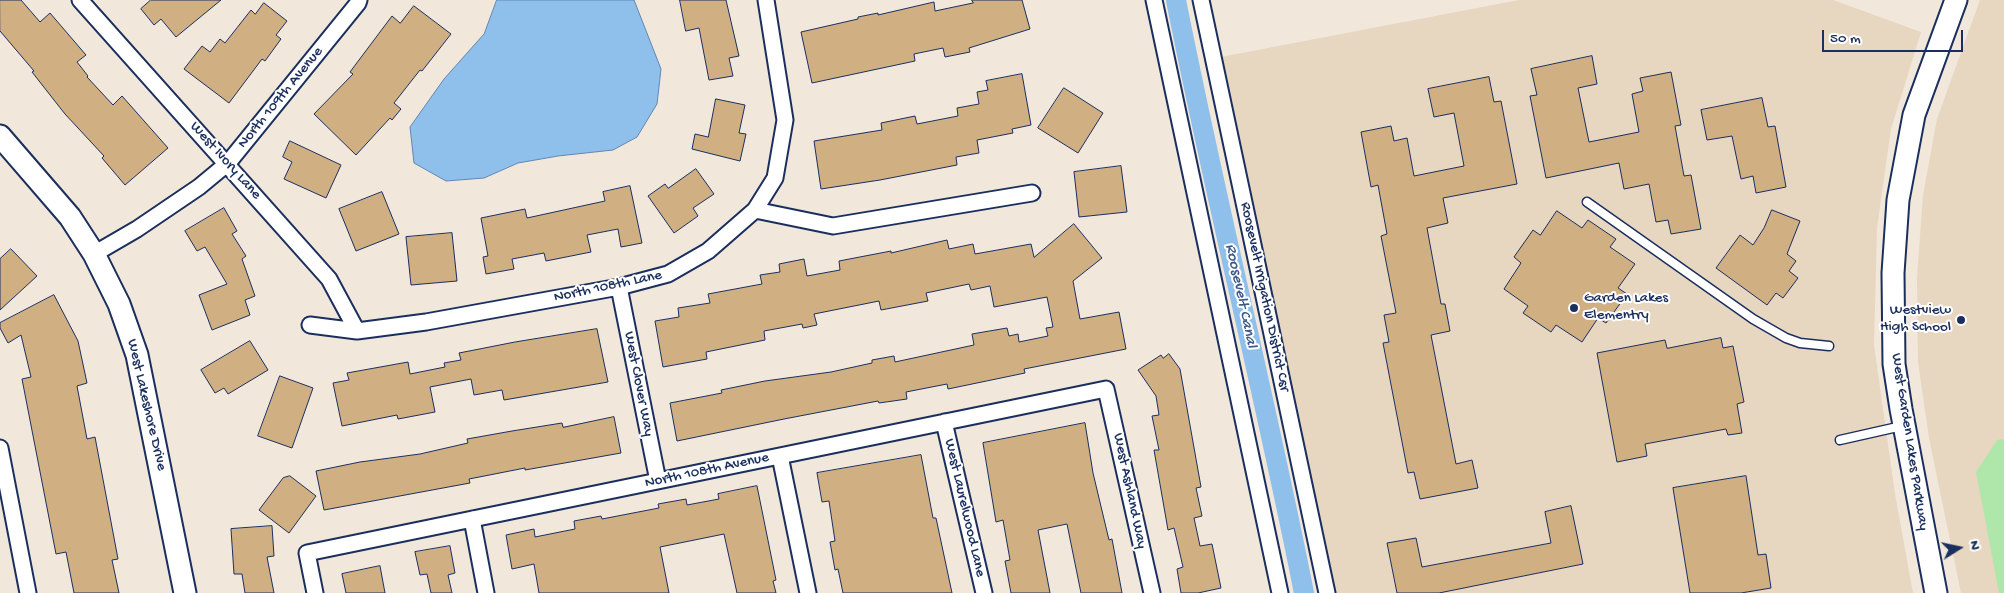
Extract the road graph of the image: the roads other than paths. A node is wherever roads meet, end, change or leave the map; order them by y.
1 (80, 0) edge
2 (359, 0) edge
3 (766, 0) edge
4 (1154, 0) edge
5 (1201, 0) edge
6 (1956, 0) edge
7 (0, 136) edge
8 (228, 163) junction
9 (1032, 193) dead end
10 (1587, 202) dead end
11 (755, 210) junction
12 (94, 254) junction
13 (619, 287) junction
14 (310, 325) dead end
15 (357, 331) junction
16 (1829, 346) dead end
17 (1106, 389) joint
18 (944, 422) junction
19 (1904, 426) junction
20 (1840, 440) dead end
21 (0, 448) edge
22 (780, 456) junction
23 (658, 481) junction
24 (472, 519) junction
25 (28, 593) edge
26 (185, 593) edge
27 (316, 593) edge
28 (486, 593) edge
29 (808, 593) edge
30 (984, 593) edge
31 (1152, 593) edge
32 (1280, 593) edge
33 (1327, 593) edge
34 (1936, 593) edge

1 - 8 street, West Ivory Lane
2 - 8 street, North 109th Avenue
3 - 11 street
4 - 32 street
5 - 33 street, Roosevelt Irrigation District Csr
6 - 19 street, West Garden Lakes Parkway
7 - 12 street, West Lakeshore Drive
8 - 12 street, North 109th Avenue
8 - 15 street, West Ivory Lane
9 - 11 street
10 - 16 lane
11 - 13 street, North 108th Lane
12 - 26 street, West Lakeshore Drive
13 - 15 street, North 108th Lane
13 - 23 street, West Clover Way
14 - 15 street, North 108th Lane
17 - 18 street, North 108th Avenue
17 - 31 street, West Ashland Way
18 - 22 street, North 108th Avenue
18 - 30 street, West Laurelwood Lane
19 - 20 lane
19 - 34 street, West Garden Lakes Parkway
21 - 25 street
22 - 23 street, North 108th Avenue
22 - 29 street
23 - 24 street, North 108th Avenue
24 - 27 street, North 108th Avenue
24 - 28 street

